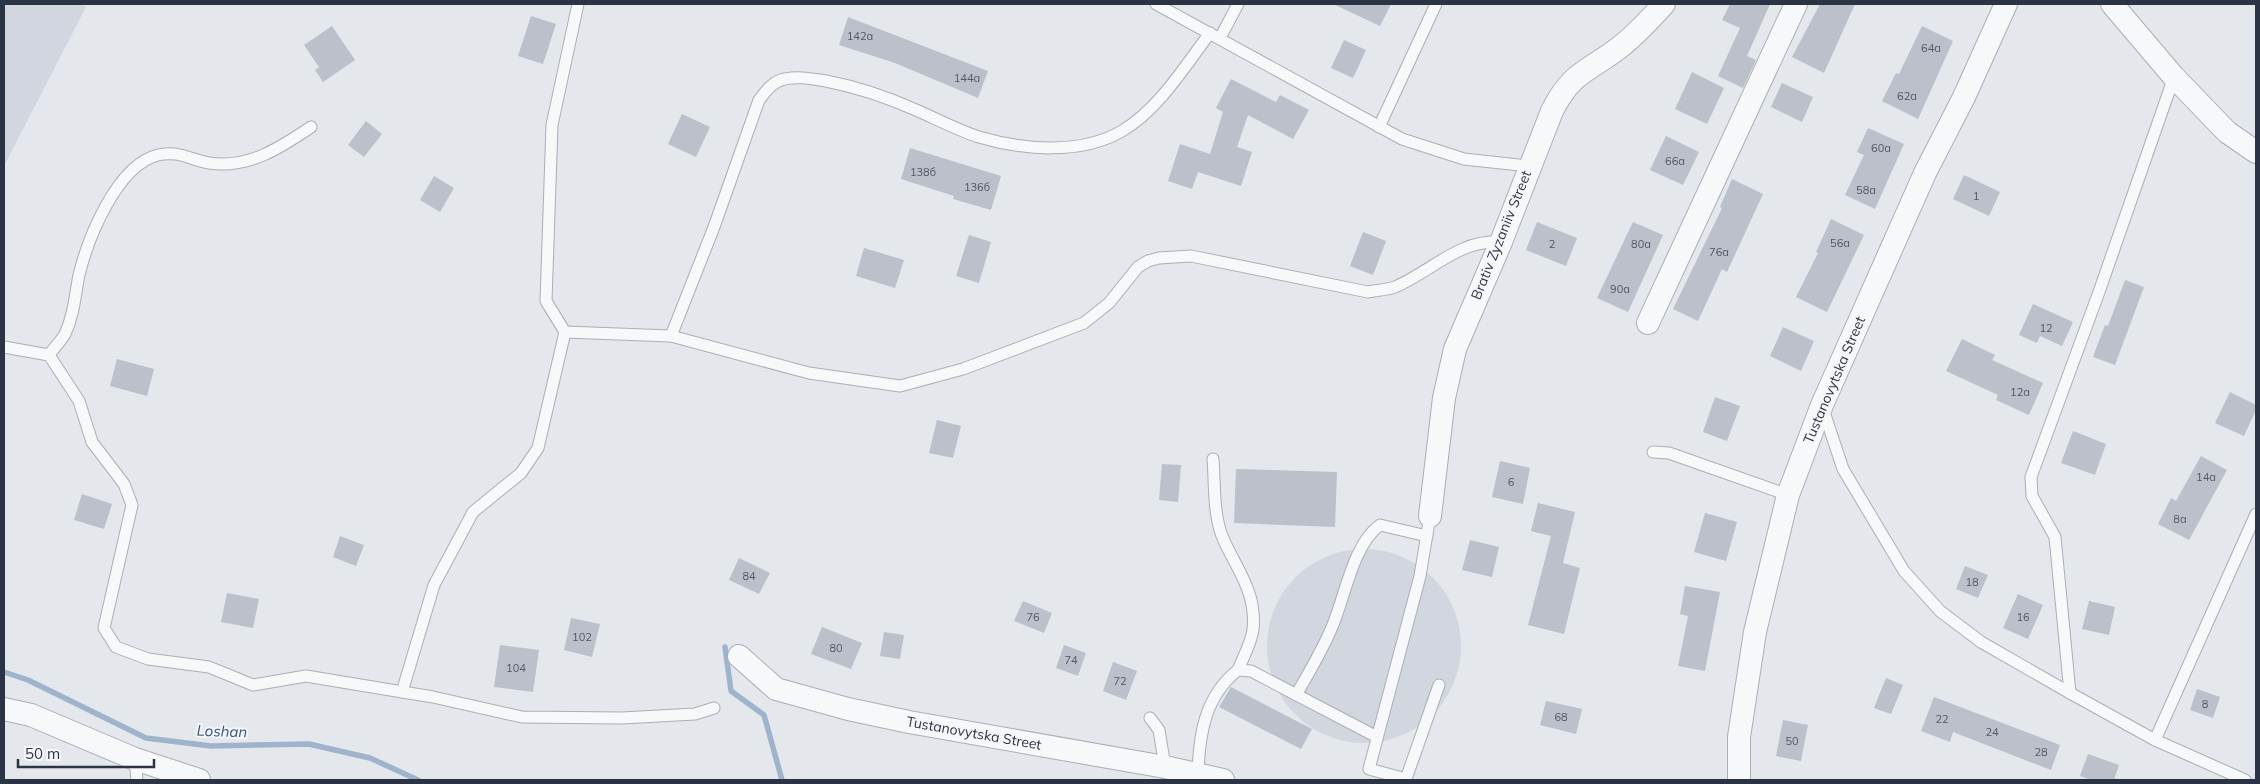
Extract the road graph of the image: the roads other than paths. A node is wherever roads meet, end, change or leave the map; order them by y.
1 (578, 4) edge
2 (1156, 4) edge
3 (1238, 4) edge
4 (1436, 4) edge
5 (1664, 4) edge
6 (1796, 4) edge
7 (2006, 4) edge
8 (2112, 4) edge
9 (1215, 35) junction
10 (2174, 77) junction
11 (310, 127) dead end
12 (1379, 127) junction
13 (2256, 152) edge
14 (1529, 166) junction
15 (1501, 242) junction
16 (1648, 323) dead end
17 (565, 332) junction
18 (671, 336) junction
19 (4, 347) edge
20 (49, 355) junction
21 (1822, 406) junction
22 (1653, 452) dead end
23 (1213, 459) dead end
24 (1788, 495) junction
25 (2256, 514) edge
26 (1429, 526) junction
27 (739, 656) dead end
28 (1238, 670) junction
29 (1439, 684) dead end
30 (402, 692) junction
31 (2070, 693) junction
32 (1296, 695) junction
33 (714, 708) dead end
34 (4, 709) edge
35 (1150, 718) dead end
36 (1377, 737) junction
37 (2155, 740) junction
38 (1165, 766) junction
39 (136, 770) edge
40 (1198, 774) junction
41 (199, 780) edge
42 (1223, 780) edge
43 (1408, 780) edge
44 (1739, 780) edge
45 (2245, 780) edge

1 - 17 lane
2 - 9 lane
3 - 9 lane
4 - 12 lane
5 - 14 street, Brativ Zyzaniiv Street
6 - 16 street
7 - 21 street, Tustanovytska Street
8 - 10 street
9 - 12 lane
9 - 18 lane
10 - 13 street
10 - 31 lane
11 - 20 lane
12 - 14 lane
14 - 15 street, Brativ Zyzaniiv Street
15 - 18 lane
15 - 26 street, Brativ Zyzaniiv Street
17 - 18 lane
17 - 30 lane
19 - 20 lane
20 - 30 lane
21 - 24 street, Tustanovytska Street
21 - 31 lane
22 - 24 lane
23 - 28 lane
24 - 44 street, Tustanovytska Street
25 - 37 lane
26 - 32 lane
26 - 36 lane
27 - 38 street, Tustanovytska Street
28 - 32 lane
28 - 40 lane
29 - 43 lane
30 - 33 lane
31 - 37 lane
32 - 36 lane
34 - 39 street
35 - 38 lane
36 - 43 lane
37 - 45 lane
38 - 40 street, Tustanovytska Street
39 - 41 street
40 - 42 street, Tustanovytska Street

